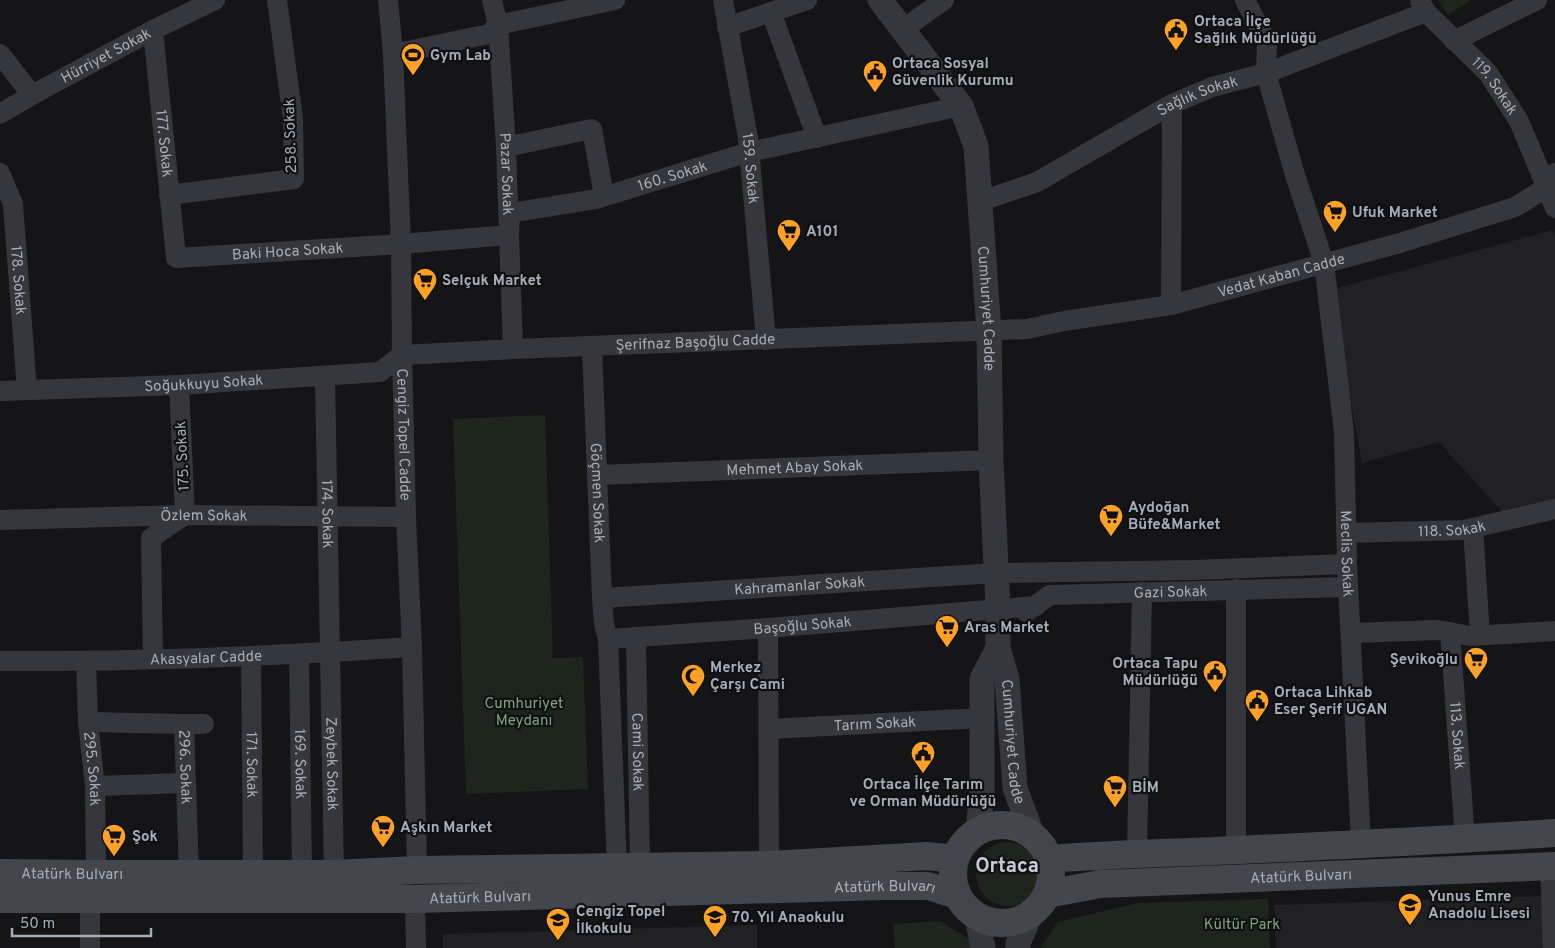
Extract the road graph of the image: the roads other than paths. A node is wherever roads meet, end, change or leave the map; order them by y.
1 (277, 0) edge
2 (388, 0) edge
3 (492, 0) edge
4 (615, 0) edge
5 (723, 0) edge
6 (807, 0) edge
7 (880, 0) edge
8 (944, 0) edge
9 (1245, 0) edge
10 (1537, 0) edge
11 (204, 2) edge
12 (1423, 6) edge
13 (771, 12) junction
14 (498, 25) junction
15 (727, 27) junction
16 (153, 30) junction
17 (902, 30) junction
18 (1454, 41) junction
19 (0, 54) edge
20 (393, 54) junction
21 (1266, 73) junction
22 (32, 95) junction
23 (1172, 104) junction
24 (961, 106) junction
25 (0, 114) edge
26 (817, 138) junction
27 (506, 147) junction
28 (749, 152) junction
29 (0, 173) edge
30 (1551, 180) edge
31 (169, 195) junction
32 (604, 196) junction
33 (981, 201) junction
34 (1555, 208) edge
35 (509, 234) junction
36 (401, 244) junction
37 (176, 258) joint
38 (1324, 263) junction
39 (1171, 304) junction
40 (989, 332) junction
41 (766, 340) junction
42 (592, 347) junction
43 (512, 349) junction
44 (402, 355) junction
45 (324, 376) junction
46 (179, 385) junction
47 (0, 390) edge
48 (27, 390) junction
49 (991, 460) junction
50 (597, 476) junction
51 (1555, 509) edge
52 (185, 515) junction
53 (328, 517) junction
54 (406, 517) junction
55 (0, 520) edge
56 (1473, 528) junction
57 (1346, 533) junction
58 (1347, 564) junction
59 (996, 573) junction
60 (1348, 587) junction
61 (1236, 589) junction
62 (1142, 592) junction
63 (602, 598) junction
64 (1036, 606) junction
65 (998, 608) junction
66 (768, 628) junction
67 (1555, 631) edge
68 (1450, 632) junction
69 (1351, 633) junction
70 (1480, 635) junction
71 (636, 637) junction
72 (608, 639) junction
73 (412, 646) junction
74 (998, 648) junction
75 (330, 652) junction
76 (299, 654) junction
77 (251, 656) junction
78 (153, 659) junction
79 (0, 661) edge
80 (86, 661) junction
81 (982, 718) junction
82 (88, 722) junction
83 (184, 724) junction
84 (204, 724) dead end
85 (769, 730) junction
86 (186, 783) junction
87 (95, 786) junction
88 (640, 792) junction
89 (614, 793) junction
90 (978, 831) junction
91 (1555, 833) edge
92 (1032, 834) junction
93 (1465, 839) junction
94 (1360, 844) junction
95 (1236, 850) junction
96 (1137, 854) junction
97 (955, 859) junction
98 (1049, 859) junction
99 (769, 865) junction
100 (1552, 866) edge
101 (629, 868) junction
102 (417, 870) junction
103 (0, 873) edge
104 (302, 873) junction
105 (189, 874) junction
106 (253, 874) junction
107 (334, 874) junction
108 (93, 886) junction
109 (957, 895) junction
110 (0, 899) edge
111 (415, 899) junction
112 (1039, 904) junction
113 (977, 917) junction
114 (90, 948) edge
115 (416, 948) edge
116 (983, 948) edge
117 (1018, 948) edge
118 (1553, 948) edge

1 - 31 street, 258. Sokak
2 - 20 street, Cengiz Topel Cadde
3 - 14 street, Pazar Sokak
4 - 14 street
5 - 15 street, 159. Sokak
6 - 13 street
7 - 17 street, Cumhuriyet Cadde
8 - 17 street
9 - 21 street, Meclis Sokak
10 - 18 street
11 - 16 street, Hürriyet Sokak
12 - 18 street, 119. Sokak
12 - 21 street, Sağlık Sokak
13 - 15 street
13 - 26 street
14 - 20 street
14 - 27 street, Pazar Sokak
15 - 28 street, 159. Sokak
16 - 22 street, Hürriyet Sokak
16 - 31 street, 177. Sokak
17 - 24 street, Cumhuriyet Cadde
18 - 30 street, 119. Sokak
19 - 22 street
20 - 36 street, Cengiz Topel Cadde
21 - 23 street, Sağlık Sokak
21 - 38 street, Meclis Sokak
22 - 25 street, Hürriyet Sokak
23 - 33 street, Sağlık Sokak
23 - 39 street
24 - 26 street, 160. Sokak
24 - 33 street, Cumhuriyet Cadde
26 - 28 street, 160. Sokak
27 - 32 street
27 - 35 street, Pazar Sokak
28 - 32 street, 160. Sokak
28 - 41 street, 159. Sokak
29 - 48 street, 178. Sokak
30 - 34 street, 119. Sokak
30 - 38 street, Vedat Kaban Cadde
31 - 37 street, 177. Sokak
32 - 35 street, 160. Sokak
33 - 40 street, Cumhuriyet Cadde
35 - 36 street
35 - 43 street, Pazar Sokak
36 - 37 street, Baki Hoca Sokak
36 - 44 street, Cengiz Topel Cadde
38 - 39 street, Vedat Kaban Cadde
38 - 57 street, Meclis Sokak
39 - 40 street, Vedat Kaban Cadde
40 - 41 street, Şerifnaz Başoğlu Cadde
40 - 49 street, Cumhuriyet Cadde
41 - 42 street, Şerifnaz Başoğlu Cadde
42 - 43 street, Şerifnaz Başoğlu Cadde
42 - 50 street, Göçmen Sokak
43 - 44 street, Şerifnaz Başoğlu Cadde
44 - 45 street, Soğukkuyu Sokak
44 - 54 street, Cengiz Topel Cadde
45 - 46 street, Soğukkuyu Sokak
45 - 53 street, 174. Sokak
46 - 48 street, Soğukkuyu Sokak
46 - 52 street, 175. Sokak
47 - 48 street, Soğukkuyu Sokak
49 - 50 street, Mehmet Abay Sokak
49 - 59 street, Cumhuriyet Cadde
50 - 63 street, Göçmen Sokak
51 - 56 street, 118. Sokak
52 - 53 street, Özlem Sokak
52 - 55 street, Özlem Sokak
52 - 78 street
53 - 54 street, Özlem Sokak
53 - 75 street, 174. Sokak
54 - 73 street, Cengiz Topel Cadde
56 - 57 street, 118. Sokak
56 - 70 street
57 - 58 street, Meclis Sokak
58 - 59 street, Gazi Sokak
58 - 60 street, Meclis Sokak
59 - 63 street, Kahramanlar Sokak
59 - 65 street, Cumhuriyet Cadde
60 - 61 street, Gazi Sokak
60 - 69 street, Meclis Sokak
61 - 62 street, Gazi Sokak
61 - 95 street
62 - 64 street, Gazi Sokak
62 - 96 street
63 - 72 street, Göçmen Sokak
64 - 65 street, Gazi Sokak
64 - 74 street
65 - 66 street, Başoğlu Sokak
65 - 74 street, Cumhuriyet Cadde
66 - 71 street, Başoğlu Sokak
66 - 85 street
67 - 70 street
68 - 69 street
68 - 70 street
68 - 93 street, 113. Sokak
69 - 94 street, Meclis Sokak
71 - 72 street, Başoğlu Sokak
71 - 88 street, Cami Sokak
72 - 89 street, Cami Sokak
73 - 75 street, Akasyalar Cadde
73 - 102 street, Cengiz Topel Cadde
74 - 81 street, Cumhuriyet Cadde
74 - 92 street, Cumhuriyet Cadde
75 - 76 street, Akasyalar Cadde
75 - 107 street, Zeybek Sokak
76 - 77 street, Akasyalar Cadde
76 - 104 street, 169. Sokak
77 - 78 street, Akasyalar Cadde
77 - 106 street, 171. Sokak
78 - 80 street, Akasyalar Cadde
79 - 80 street, Akasyalar Cadde
80 - 82 street, 295. Sokak
81 - 85 street, Tarım Sokak
81 - 90 street, Cumhuriyet Cadde
82 - 83 street, 296. Sokak
82 - 87 street, 295. Sokak
83 - 84 street
83 - 86 street, 296. Sokak
85 - 99 street
86 - 87 street
86 - 105 street, 296. Sokak
87 - 108 street, 295. Sokak
88 - 89 street
88 - 101 street, Cami Sokak
89 - 101 street, Cami Sokak
90 - 92 main road
90 - 97 main road
91 - 93 main road, Atatürk Bulvarı
92 - 98 main road
93 - 94 main road, Atatürk Bulvarı
94 - 95 main road, Atatürk Bulvarı
95 - 96 main road, Atatürk Bulvarı
96 - 98 main road, Atatürk Bulvarı
97 - 99 main road, Atatürk Bulvarı
97 - 109 main road
98 - 112 main road
99 - 101 main road, Atatürk Bulvarı
100 - 112 main road, Atatürk Bulvarı
100 - 118 street
101 - 102 main road, Atatürk Bulvarı
102 - 107 main road, Atatürk Bulvarı
103 - 108 main road, Atatürk Bulvarı
104 - 106 main road, Atatürk Bulvarı
104 - 107 main road, Atatürk Bulvarı
105 - 106 main road, Atatürk Bulvarı
105 - 108 main road, Atatürk Bulvarı
108 - 110 main road, Atatürk Bulvarı
108 - 111 main road, Atatürk Bulvarı
108 - 114 street, 295. Sokak
109 - 111 main road, Atatürk Bulvarı
109 - 113 main road
111 - 115 street
112 - 113 main road
112 - 117 street
113 - 116 street

